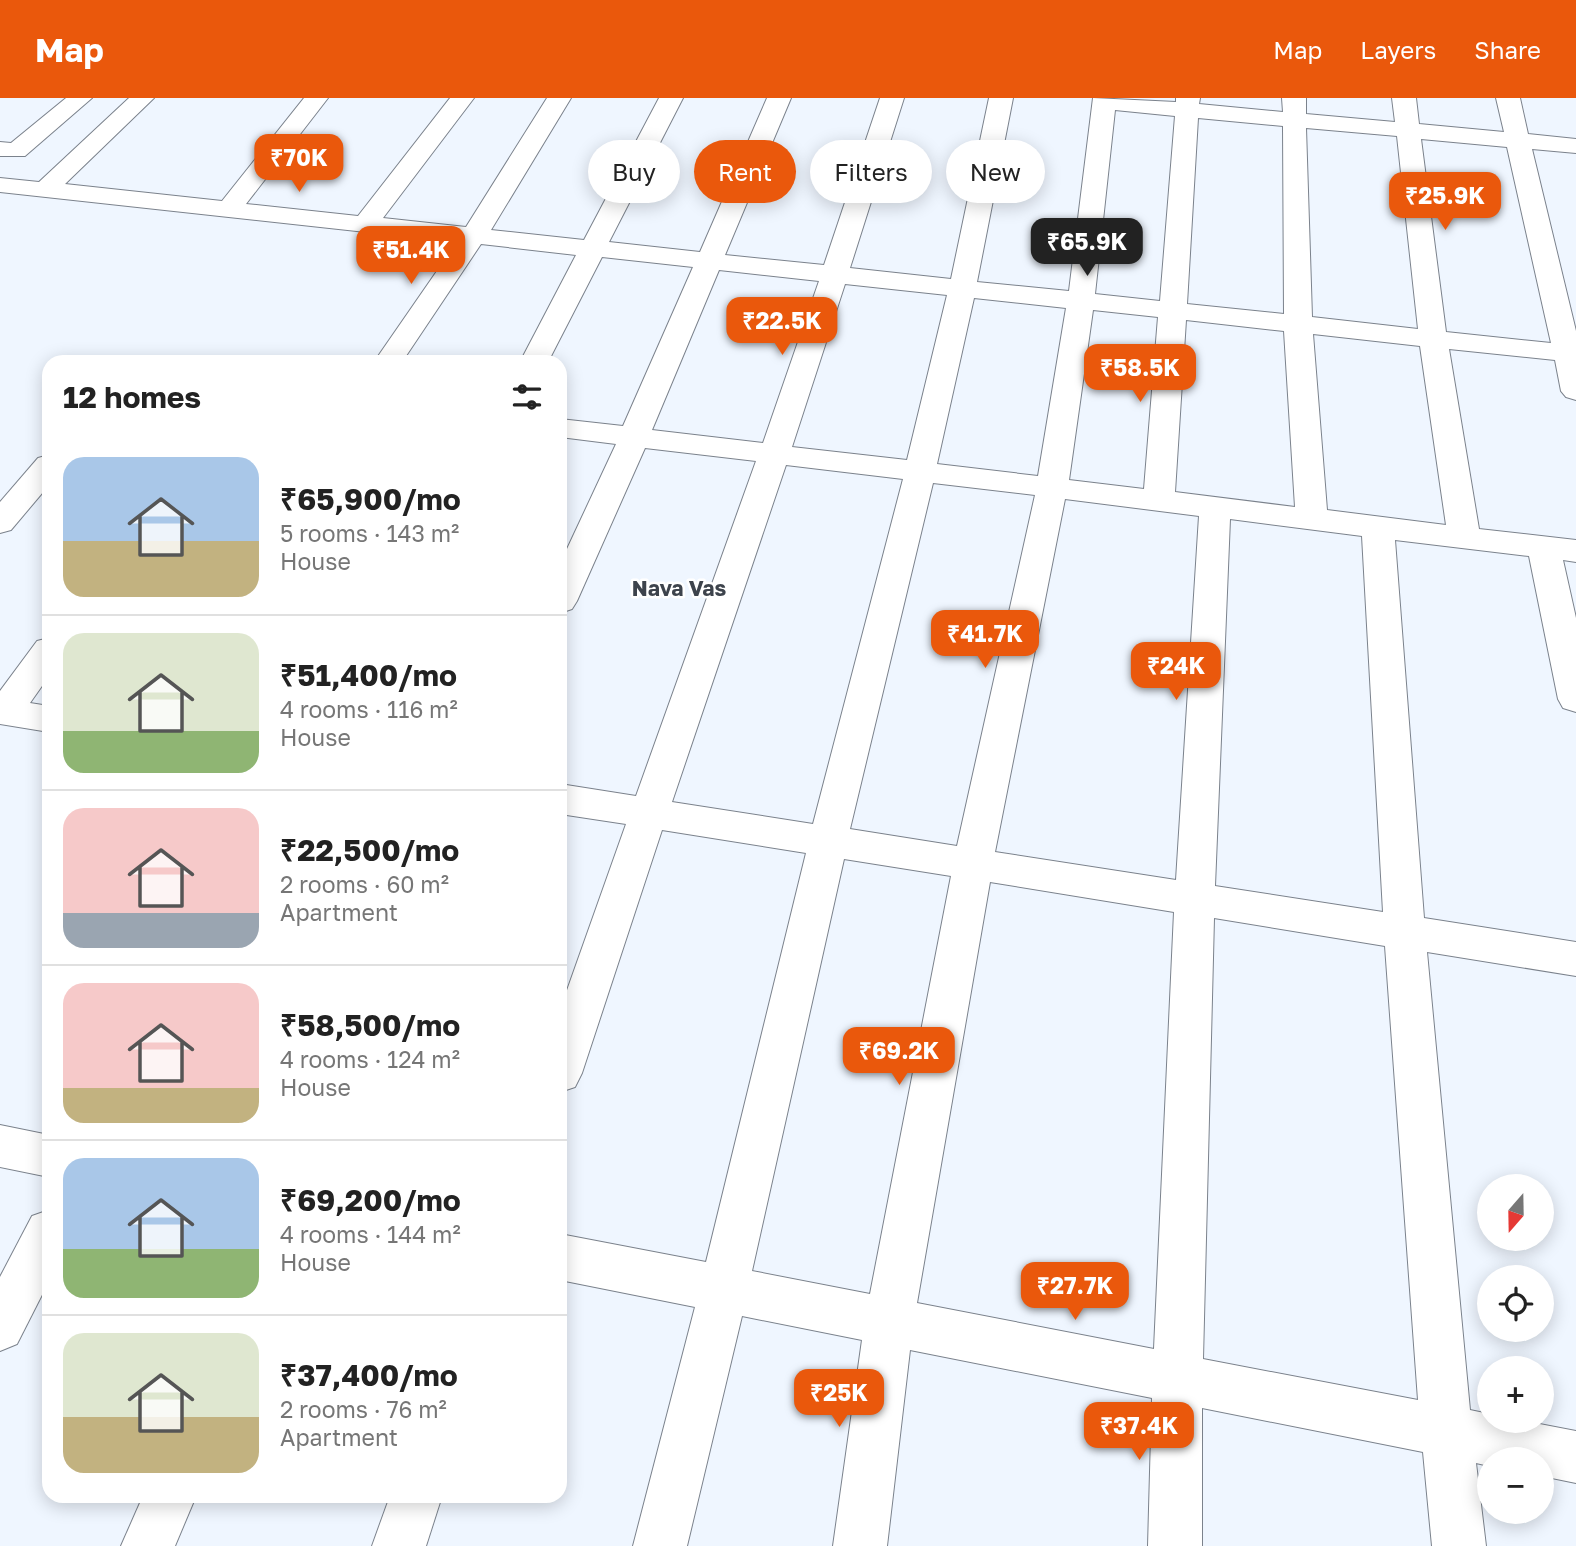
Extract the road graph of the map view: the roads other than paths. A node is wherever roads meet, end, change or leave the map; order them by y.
1 (80, 98) edge
2 (142, 98) edge
3 (316, 98) edge
4 (460, 98) edge
5 (559, 98) edge
6 (671, 98) edge
7 (779, 98) edge
8 (892, 98) edge
9 (1001, 98) edge
10 (1404, 98) edge
11 (1508, 98) edge
12 (1104, 100) edge
13 (1188, 104) edge
14 (1295, 109) edge
15 (1410, 130) junction
16 (1517, 140) junction
17 (1576, 146) edge
18 (0, 149) edge
19 (0, 185) edge
20 (45, 190) junction
21 (228, 209) junction
22 (365, 224) junction
23 (474, 236) junction
24 (594, 249) junction
25 (708, 261) junction
26 (836, 275) junction
27 (962, 289) junction
28 (1081, 302) junction
29 (1171, 311) junction
30 (1298, 325) junction
31 (1433, 339) junction
32 (1572, 354) edge
33 (393, 355) edge
34 (538, 355) edge
35 (1576, 391) edge
36 (567, 430) edge
37 (634, 437) junction
38 (774, 454) junction
39 (920, 472) junction
40 (42, 473) edge
41 (1052, 488) junction
42 (1158, 501) junction
43 (1215, 507) junction
44 (1312, 519) junction
45 (0, 523) edge
46 (1378, 527) junction
47 (1464, 537) junction
48 (1560, 549) edge
49 (567, 585) edge
50 (42, 659) edge
51 (1576, 699) edge
52 (2, 712) edge
53 (42, 718) edge
54 (567, 800) edge
55 (647, 813) junction
56 (828, 842) junction
57 (972, 864) junction
58 (1194, 899) junction
59 (1406, 933) junction
60 (1576, 959) edge
61 (567, 1052) edge
62 (0, 1146) edge
63 (42, 1155) edge
64 (42, 1246) edge
65 (567, 1258) edge
66 (724, 1289) junction
67 (889, 1321) junction
68 (0, 1327) edge
69 (1177, 1378) junction
70 (1446, 1431) junction
71 (1576, 1457) edge
72 (167, 1503) edge
73 (414, 1503) edge
74 (148, 1546) edge
75 (399, 1546) edge
76 (660, 1546) edge
77 (860, 1546) edge
78 (1175, 1546) edge
79 (1459, 1546) edge

1 - 18 street
2 - 20 street
3 - 21 street
4 - 22 street
5 - 23 street
6 - 24 street
7 - 25 street
8 - 26 street
9 - 27 street
10 - 15 street
11 - 16 street
12 - 13 street
12 - 28 street
13 - 14 street
13 - 29 street
14 - 15 street
14 - 30 street
15 - 16 street
15 - 31 street
16 - 17 street
16 - 32 street
19 - 20 street
20 - 21 street
21 - 22 street
22 - 23 street
23 - 24 street
23 - 33 street
24 - 25 street
24 - 34 street
25 - 26 street
25 - 37 street
26 - 27 street
26 - 38 street
27 - 28 street
27 - 39 street
28 - 29 street
28 - 41 street
29 - 30 street
29 - 42 street
30 - 31 street
30 - 44 street
31 - 32 street
31 - 47 street
32 - 35 street
36 - 37 street
37 - 38 street
37 - 49 street
38 - 39 street
38 - 55 street
39 - 41 street
39 - 56 street
40 - 45 street
41 - 42 street
41 - 57 street
42 - 43 street
43 - 44 street
43 - 58 street
44 - 46 street
46 - 47 street
46 - 59 street
47 - 48 street
48 - 51 street
50 - 52 street
52 - 53 street
54 - 55 street
55 - 56 street
55 - 61 street
56 - 57 street
56 - 66 street
57 - 58 street
57 - 67 street
58 - 59 street
58 - 69 street
59 - 60 street
59 - 70 street
62 - 63 street
64 - 68 street
65 - 66 street
66 - 67 street
66 - 76 street
67 - 69 street
67 - 77 street
69 - 70 street
69 - 78 street
70 - 71 street
70 - 79 street
72 - 74 street
73 - 75 street

